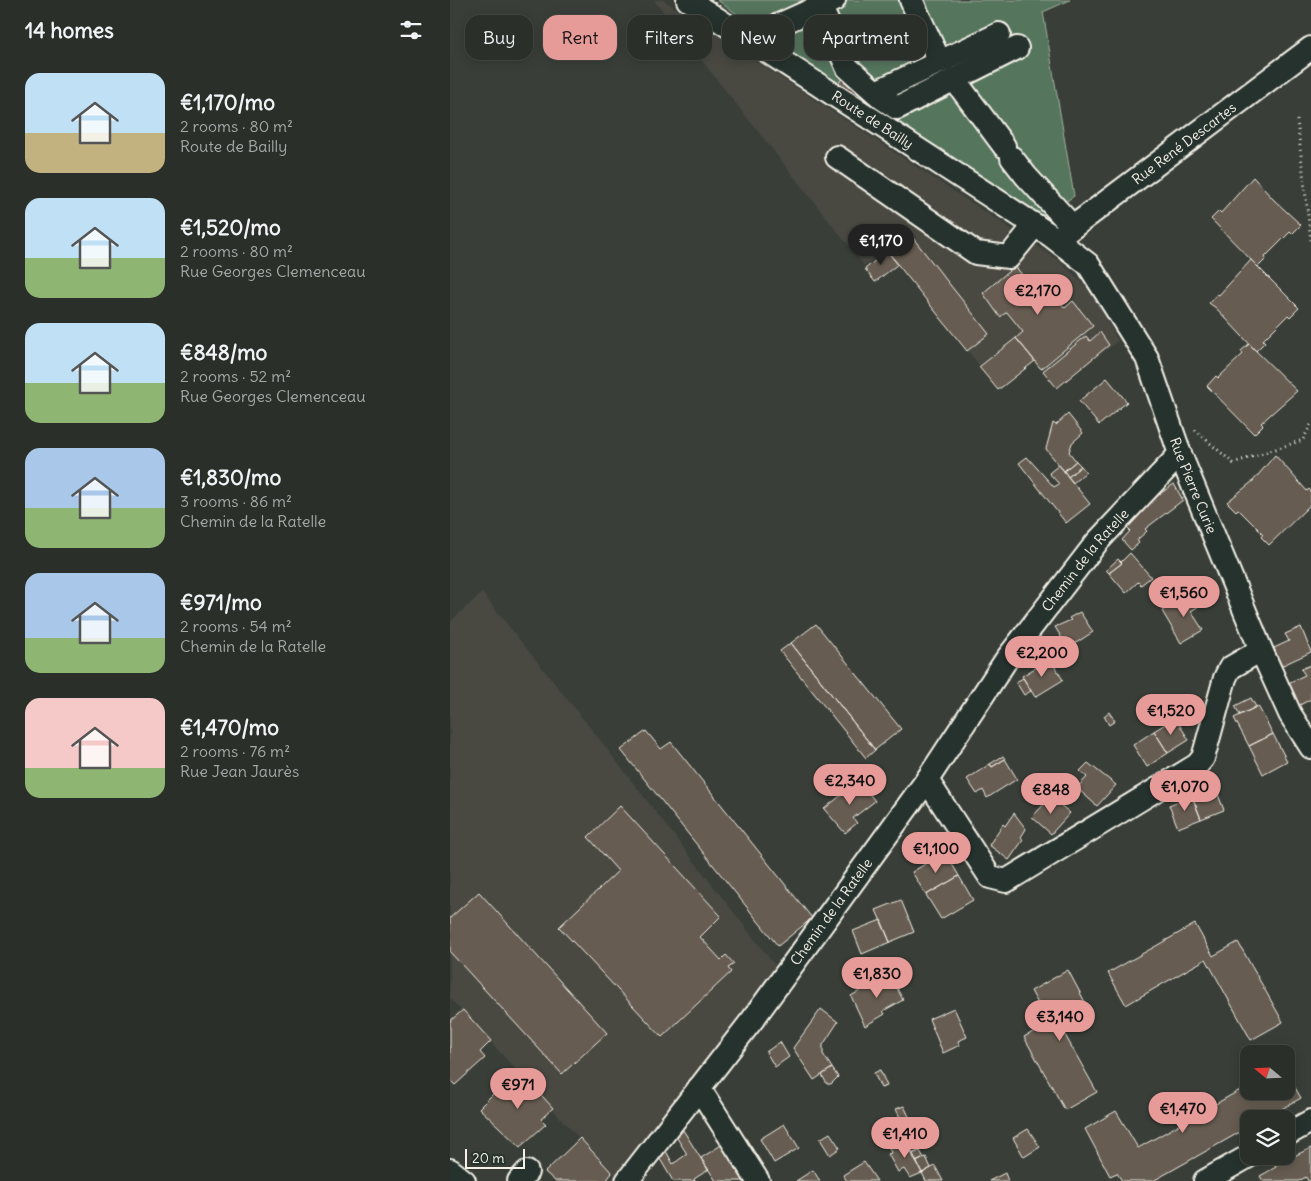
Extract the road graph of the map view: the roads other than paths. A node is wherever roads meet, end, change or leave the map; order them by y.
1 (688, 0) edge
2 (911, 0) edge
3 (825, 2) edge
4 (794, 17) edge
5 (999, 34) dead end
6 (1017, 48) dead end
7 (1311, 48) edge
8 (940, 62) junction
9 (954, 79) junction
10 (876, 92) junction
11 (837, 157) dead end
12 (1035, 226) junction
13 (1065, 233) junction
14 (1180, 454) junction
15 (1261, 650) junction
16 (1311, 748) edge
17 (927, 780) junction
18 (699, 1088) junction
19 (1311, 1121) edge
20 (1295, 1130) edge
21 (1240, 1161) edge
22 (450, 1170) edge
23 (464, 1181) edge
24 (628, 1181) edge
25 (758, 1181) edge
26 (1205, 1181) edge

1 - 12 street, Route de Bailly
2 - 8 street
3 - 4 street
3 - 10 street
5 - 8 street
6 - 9 street
7 - 13 street, Rue René Descartes
8 - 10 street
9 - 10 street
9 - 13 street
11 - 12 street
12 - 13 street, Route de Bailly
13 - 14 street, Rue Pierre Curie
14 - 15 street, Rue Pierre Curie
14 - 17 street, Chemin de la Ratelle
15 - 16 street, Rue Pierre Curie
15 - 17 street
17 - 18 street, Chemin de la Ratelle
18 - 24 street, Chemin de la Ratelle
18 - 25 street
19 - 20 street
21 - 26 street
22 - 23 street

